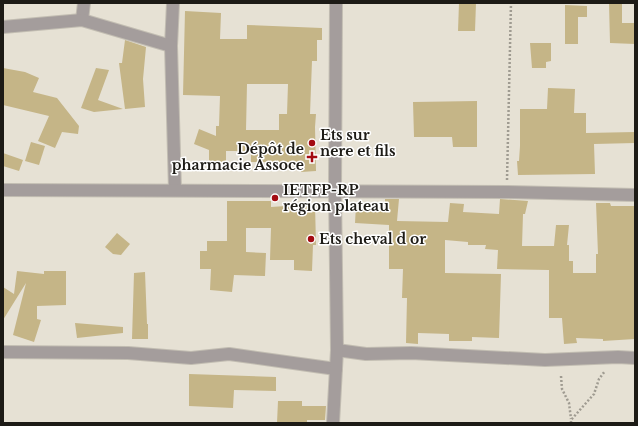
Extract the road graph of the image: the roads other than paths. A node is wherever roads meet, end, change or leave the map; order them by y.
1 (84, 3) edge
2 (173, 3) edge
3 (336, 3) edge
4 (82, 20) junction
5 (3, 26) edge
6 (171, 46) junction
7 (3, 190) edge
8 (175, 190) junction
9 (335, 191) junction
10 (635, 194) edge
11 (337, 350) junction
12 (3, 352) edge
13 (635, 358) edge
14 (336, 369) junction
15 (333, 423) edge

1 - 4 street
2 - 6 street
3 - 9 street
4 - 5 street
4 - 6 street
6 - 8 street
7 - 8 street
8 - 9 street
9 - 10 street
9 - 11 street
11 - 13 street
11 - 14 street
12 - 14 street
14 - 15 street

